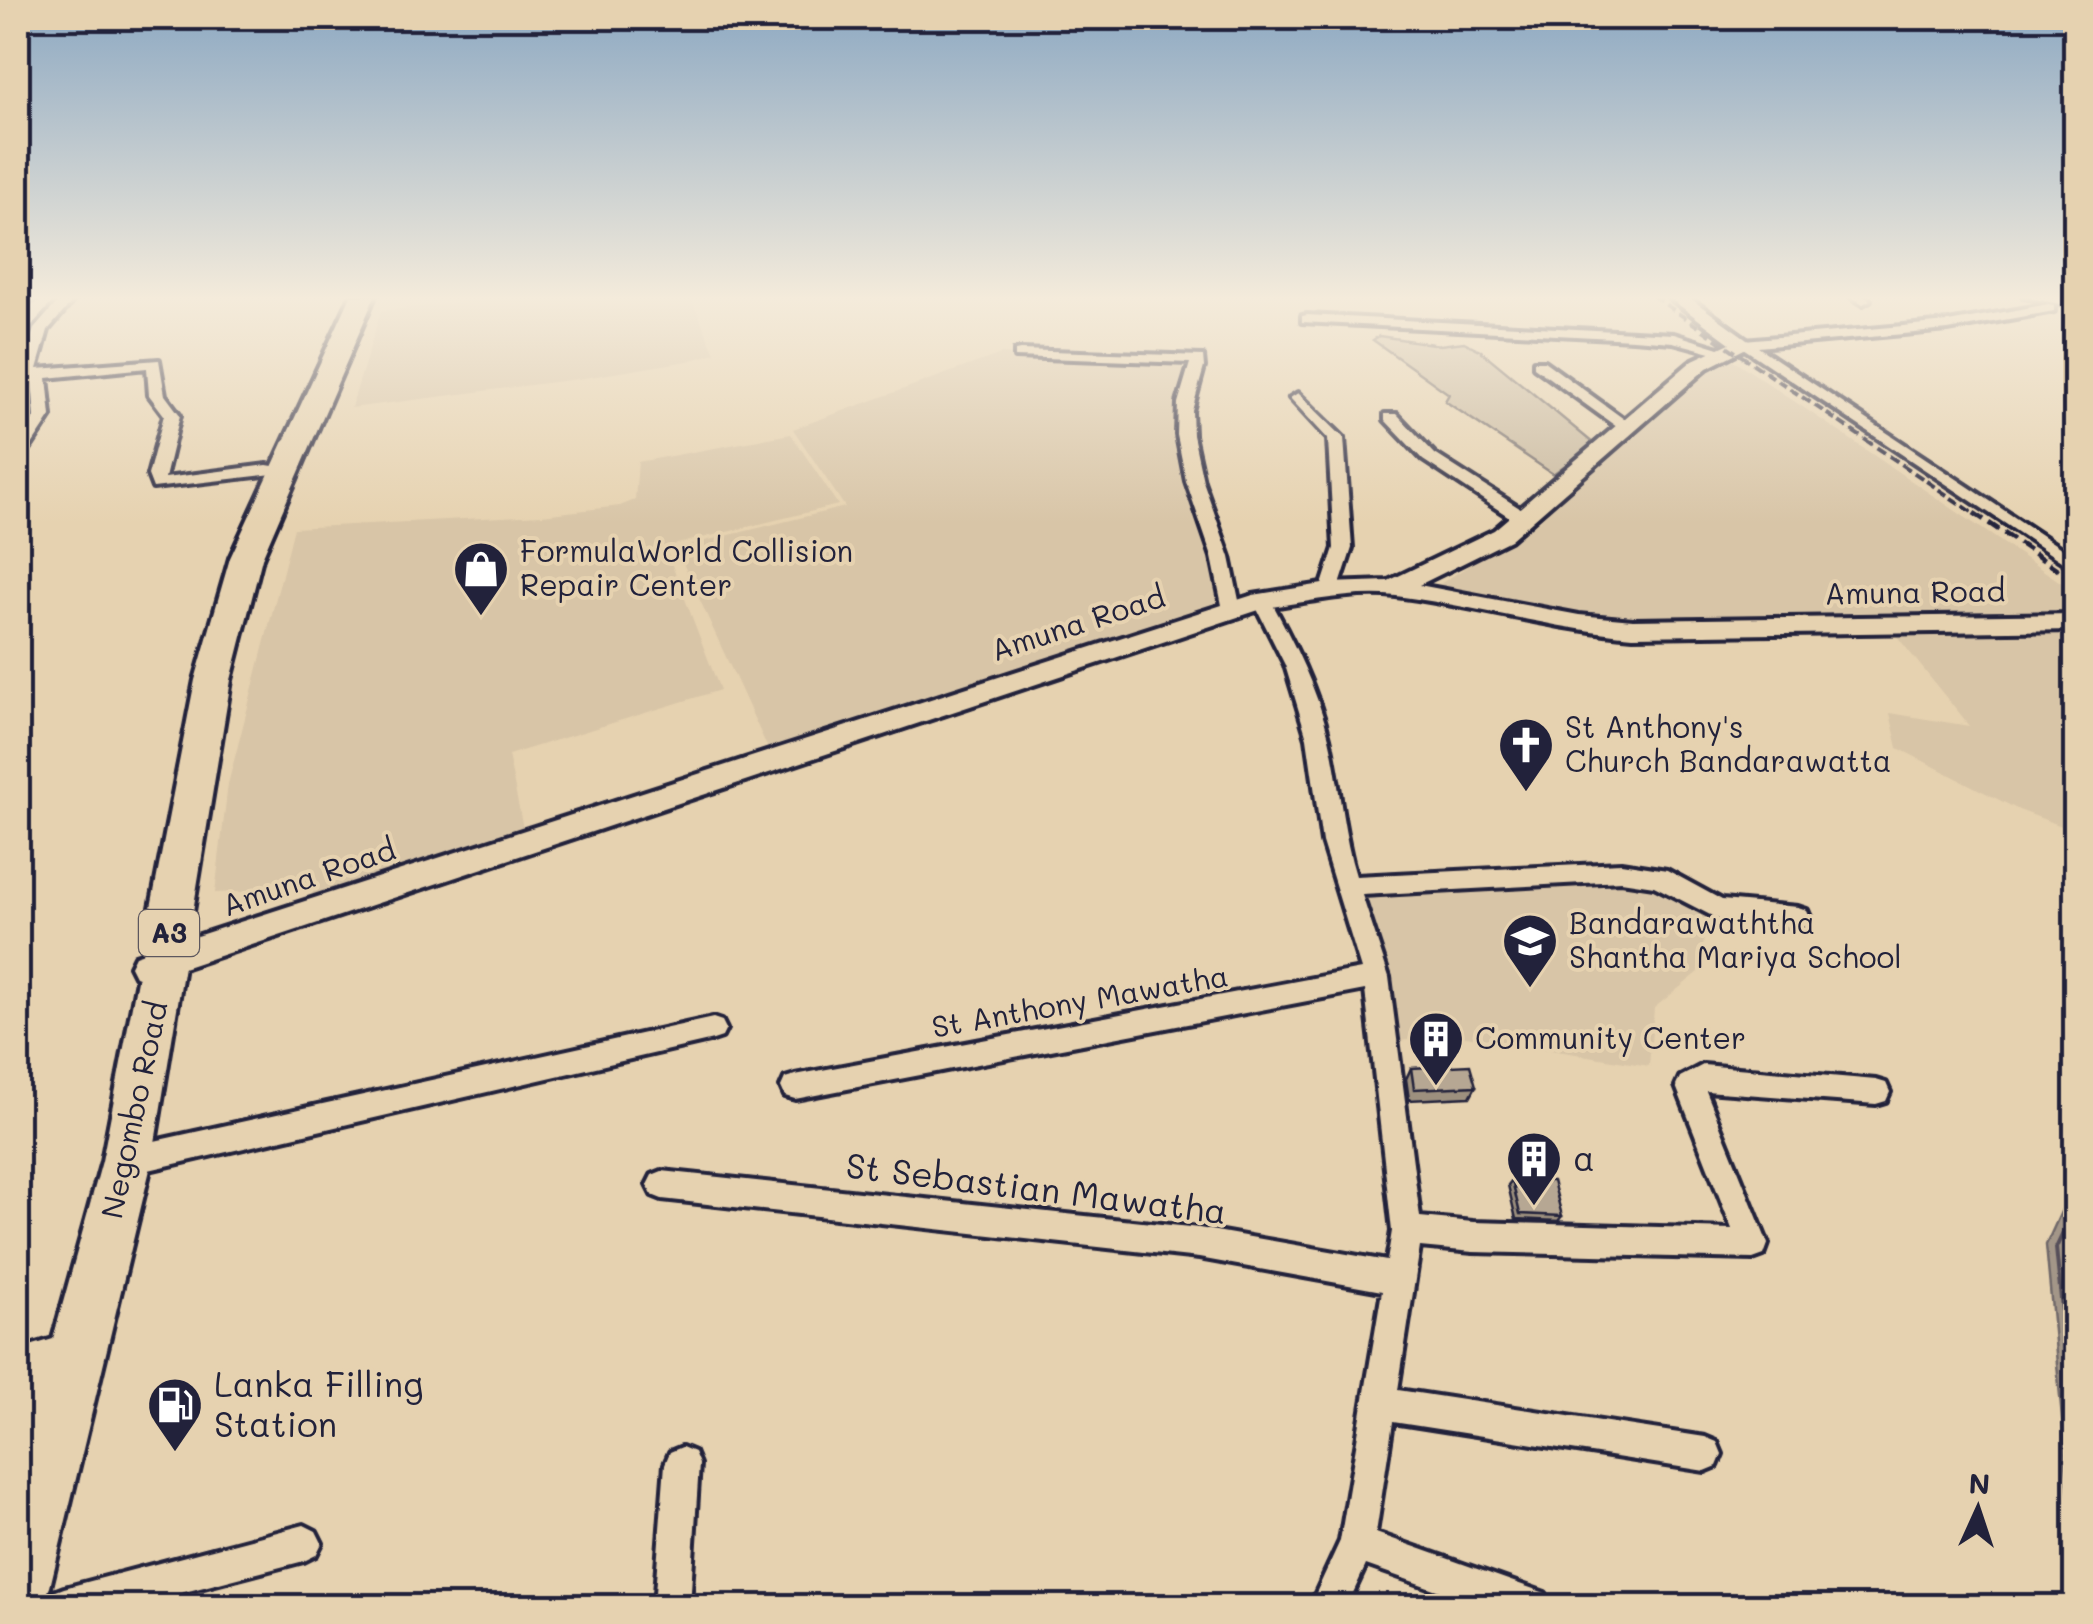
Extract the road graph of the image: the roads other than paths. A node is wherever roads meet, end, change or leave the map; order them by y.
1 (54, 372) edge
2 (155, 372) edge
3 (314, 372) edge
4 (329, 372) edge
5 (1196, 372) edge
6 (1551, 372) edge
7 (1691, 372) edge
8 (1770, 372) edge
9 (29, 374) edge
10 (1298, 398) dead end
11 (1391, 417) dead end
12 (1628, 426) junction
13 (18, 454) edge
14 (267, 470) junction
15 (1523, 518) junction
16 (2076, 566) edge
17 (1393, 588) junction
18 (1329, 591) junction
19 (1262, 602) junction
20 (1232, 610) junction
21 (2076, 622) edge
22 (1349, 886) junction
23 (1798, 917) dead end
24 (152, 965) junction
25 (1376, 978) junction
26 (713, 1029) dead end
27 (796, 1087) dead end
28 (1876, 1092) dead end
29 (127, 1162) junction
30 (662, 1185) dead end
31 (1407, 1231) junction
32 (1400, 1278) junction
33 (1382, 1404) junction
34 (1705, 1454) dead end
35 (682, 1464) dead end
36 (18, 1472) edge
37 (304, 1543) dead end
38 (1357, 1544) junction
39 (18, 1586) edge
40 (64, 1606) edge
41 (672, 1606) edge
42 (1328, 1606) edge
43 (1532, 1606) edge

1 - 9 street
2 - 14 street
3 - 14 highway, Negombo Road / A3
4 - 24 highway, Negombo Road / A3
5 - 20 street
6 - 12 street
7 - 12 street
8 - 16 street
9 - 13 street
10 - 18 street
11 - 15 street
12 - 15 street
14 - 24 highway, Negombo Road / A3
15 - 17 street
17 - 18 street, Amuna Road
17 - 21 street, Amuna Road
18 - 19 street, Amuna Road
19 - 20 street, Amuna Road
19 - 22 street
20 - 24 street, Amuna Road
22 - 23 street
22 - 25 street
24 - 29 highway, Negombo Road / A3
24 - 36 highway, Negombo Road / A3
25 - 27 street, St Anthony Mawatha
25 - 31 street
26 - 29 street
28 - 31 street
29 - 39 highway, Negombo Road / A3
30 - 32 street, St Sebastian Mawatha
31 - 32 street
32 - 33 street
33 - 34 street
33 - 38 street
35 - 41 street
37 - 40 street
38 - 42 street
38 - 43 street

